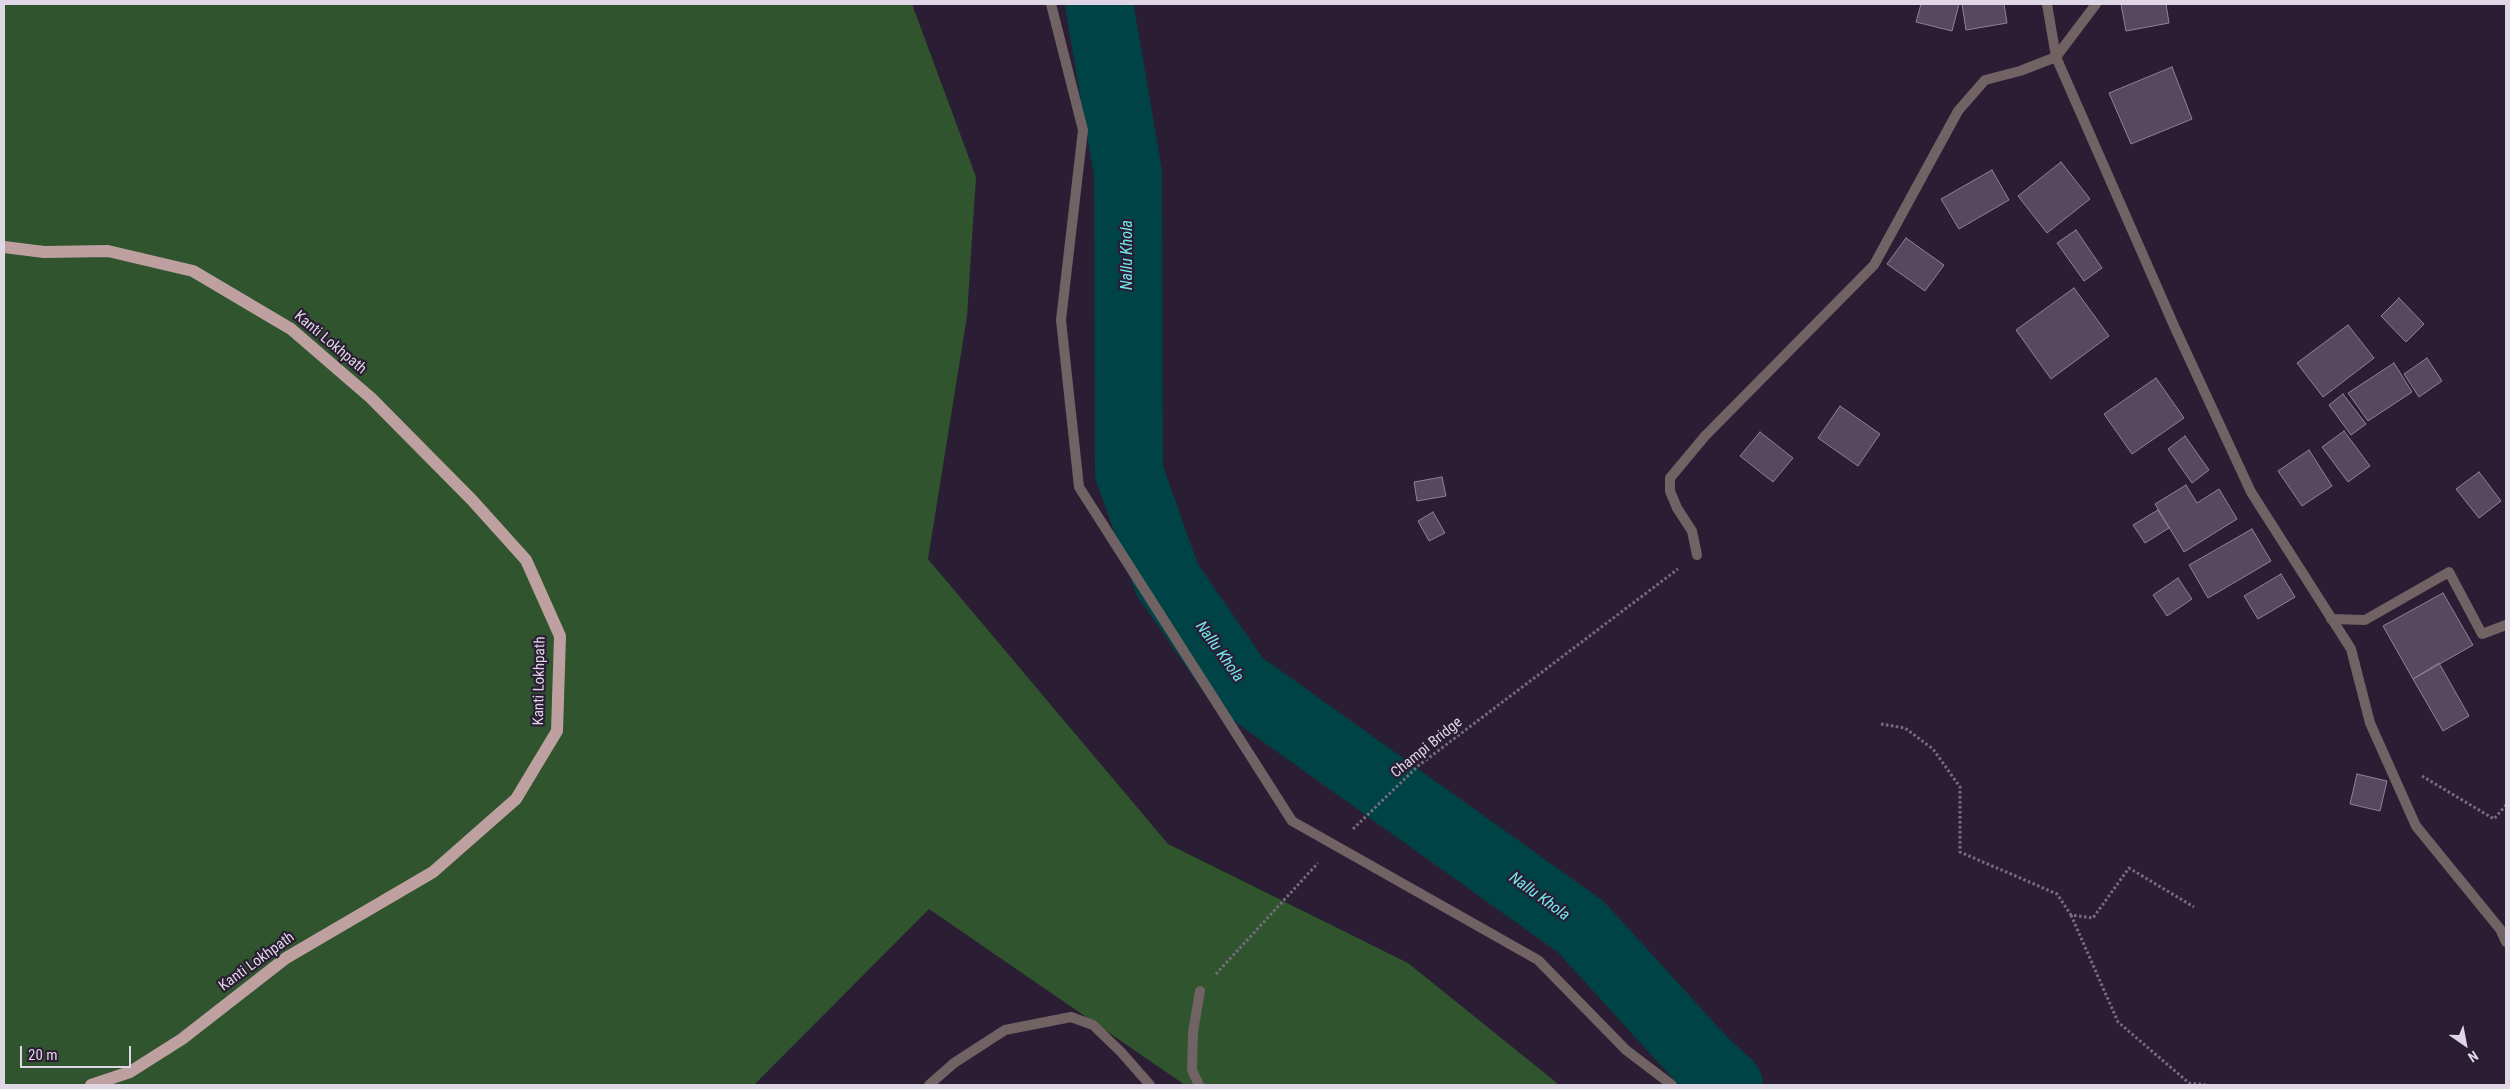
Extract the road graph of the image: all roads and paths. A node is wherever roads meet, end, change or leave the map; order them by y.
1 (1050, 4) edge
2 (2047, 4) edge
3 (2096, 4) edge
4 (2056, 57) junction
5 (4, 247) edge
6 (1697, 555) joint
7 (2331, 619) junction
8 (2506, 625) edge
9 (1881, 724) dead end
10 (2392, 770) junction
11 (2506, 806) edge
12 (1348, 834) dead end
13 (1320, 861) dead end
14 (2194, 907) dead end
15 (2071, 915) junction
16 (2506, 942) edge
17 (1200, 992) joint
18 (91, 1085) edge
19 (930, 1085) edge
20 (1150, 1085) edge
21 (1199, 1085) edge
22 (1672, 1085) edge
23 (2207, 1085) edge

1 - 22 street
2 - 4 street
3 - 4 street
4 - 6 street
4 - 7 street
5 - 18 main road, Kanti Lokhpath
6 - 12 path, Champi Bridge
7 - 8 street
7 - 10 street
9 - 15 path
10 - 11 path
10 - 16 street
13 - 17 path
14 - 15 path
15 - 23 path
17 - 21 street
19 - 20 street

